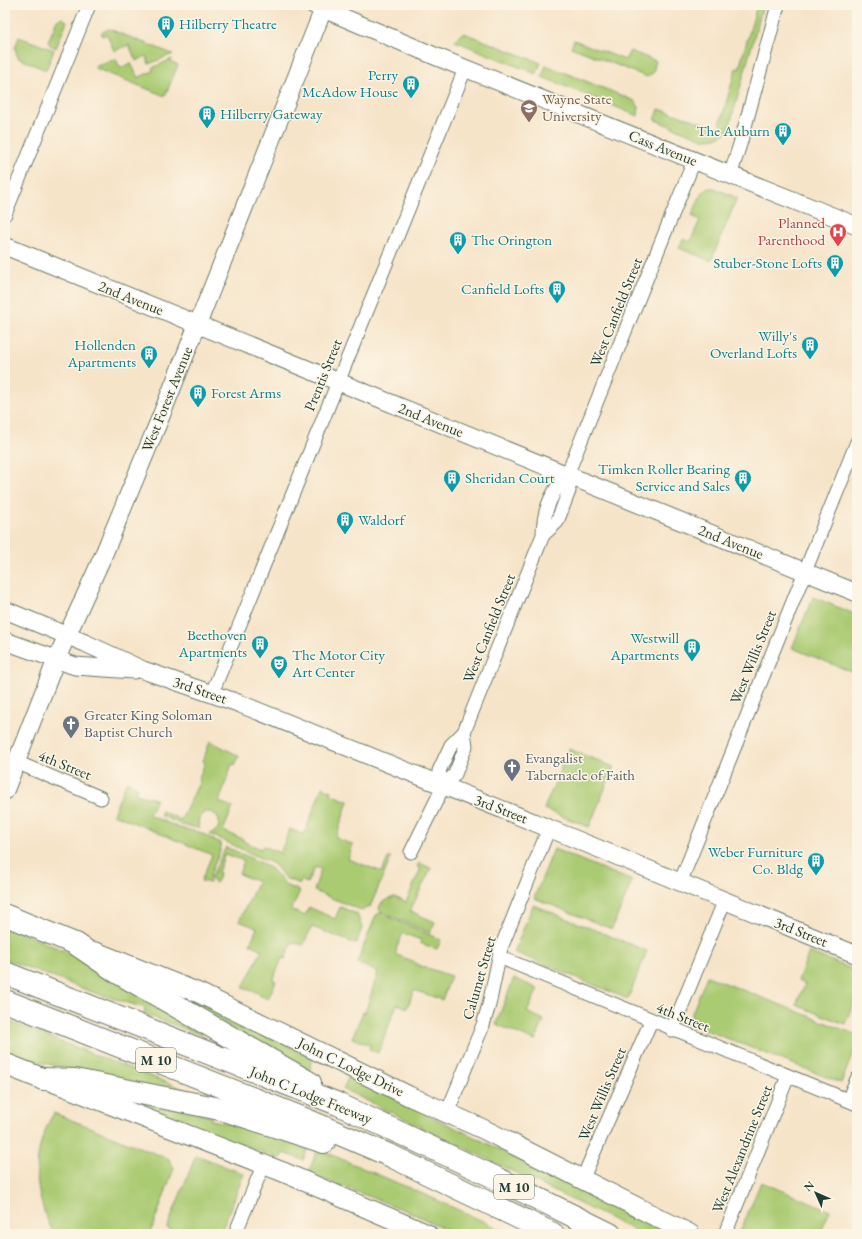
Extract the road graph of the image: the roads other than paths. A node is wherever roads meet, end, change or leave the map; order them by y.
1 (89, 5) edge
2 (778, 5) edge
3 (321, 6) edge
4 (465, 69) junction
5 (694, 161) junction
6 (730, 176) junction
7 (5, 214) edge
8 (857, 226) edge
9 (5, 246) edge
10 (197, 325) junction
11 (337, 382) junction
12 (857, 442) edge
13 (567, 475) junction
14 (805, 572) junction
15 (857, 593) edge
16 (5, 610) edge
17 (68, 636) junction
18 (5, 641) edge
19 (56, 660) junction
20 (144, 670) junction
21 (212, 693) junction
22 (16, 762) junction
23 (443, 787) junction
24 (5, 791) edge
25 (101, 798) dead end
26 (549, 828) junction
27 (411, 852) dead end
28 (680, 883) junction
29 (724, 902) junction
30 (5, 915) edge
31 (76, 944) junction
32 (857, 955) edge
33 (499, 957) junction
34 (5, 974) edge
35 (5, 1001) edge
36 (651, 1021) junction
37 (672, 1030) junction
38 (5, 1064) edge
39 (788, 1076) junction
40 (44, 1079) junction
41 (857, 1079) edge
42 (853, 1102) edge
43 (338, 1104) junction
44 (447, 1113) junction
45 (263, 1166) junction
46 (582, 1180) junction
47 (488, 1202) junction
48 (398, 1228) edge
49 (424, 1233) edge
50 (235, 1234) edge
51 (553, 1234) edge
52 (610, 1234) edge
53 (690, 1234) edge
54 (725, 1234) edge

1 - 7 street
2 - 6 street
3 - 4 street, Cass Avenue
3 - 10 street, West Forest Avenue
4 - 5 street, Cass Avenue
4 - 11 street, Prentis Street
5 - 6 street, Cass Avenue
5 - 13 street, West Canfield Street
6 - 8 street, Cass Avenue
9 - 10 street, 2nd Avenue
10 - 11 street, 2nd Avenue
10 - 17 street, West Forest Avenue
11 - 13 street, 2nd Avenue
11 - 21 street, Prentis Street
12 - 14 street, West Willis Street
13 - 14 street, 2nd Avenue
13 - 23 street, West Canfield Street
14 - 15 street, 2nd Avenue
14 - 28 street, West Willis Street
16 - 17 street, 3rd Street
17 - 19 street, West Forest Avenue
17 - 20 street, 3rd Street
18 - 19 street, 3rd Street
19 - 20 street, 3rd Street
19 - 22 street, West Forest Avenue
20 - 21 street, 3rd Street
21 - 23 street, 3rd Street
22 - 24 street, West Forest Avenue
22 - 25 street, 4th Street
23 - 26 street, 3rd Street
23 - 27 street, West Canfield Street
26 - 28 street, 3rd Street
26 - 33 street, Calumet Street
28 - 29 street, 3rd Street
29 - 32 street, 3rd Street
29 - 37 street
30 - 31 main road, John C Lodge Drive
31 - 43 highway
31 - 44 main road, John C Lodge Drive
33 - 36 street, 4th Street
33 - 44 street, Calumet Street
34 - 43 highway, John C Lodge Freeway / M 10
35 - 47 highway, John C Lodge Freeway / M 10
36 - 37 street, 4th Street
36 - 46 street, West Willis Street
37 - 39 street, 4th Street
38 - 40 main road
39 - 42 street, 4th Street
39 - 54 street, West Alexandrine Street
40 - 45 main road
40 - 47 highway
41 - 42 street
43 - 52 highway, John C Lodge Freeway / M 10
44 - 46 main road, John C Lodge Drive
45 - 48 main road
45 - 50 street
46 - 53 main road, John C Lodge Drive
47 - 51 highway, John C Lodge Freeway / M 10
48 - 49 main road

